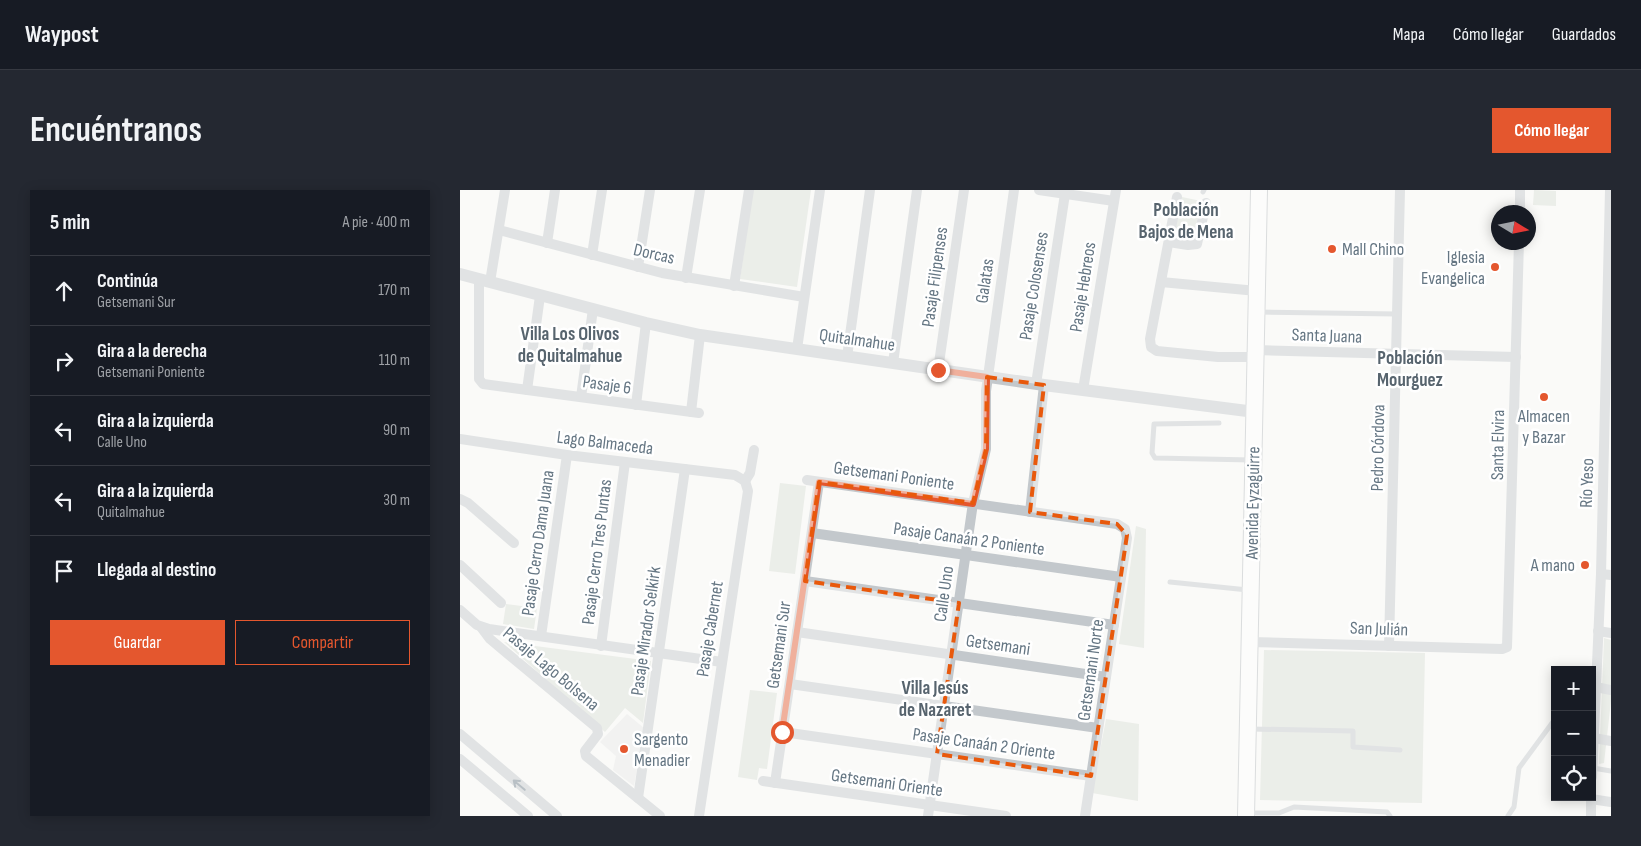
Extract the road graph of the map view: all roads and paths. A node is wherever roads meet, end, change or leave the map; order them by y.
1 (505, 190) edge
2 (555, 190) edge
3 (602, 190) edge
4 (650, 190) edge
5 (700, 190) edge
6 (749, 190) edge
7 (820, 190) edge
8 (870, 190) edge
9 (917, 190) edge
10 (964, 190) edge
11 (1014, 190) edge
12 (1039, 190) edge
13 (1260, 190) edge
14 (1400, 190) edge
15 (1520, 190) edge
16 (1610, 190) edge
17 (1065, 194) junction
18 (1115, 195) edge
19 (1177, 197) dead end
20 (1206, 203) dead end
21 (1520, 205) edge
22 (499, 230) junction
23 (1169, 242) junction
24 (547, 243) junction
25 (1519, 250) edge
26 (592, 255) junction
27 (638, 267) junction
28 (460, 274) edge
29 (686, 278) junction
30 (484, 281) junction
31 (1161, 282) junction
32 (734, 286) junction
33 (1257, 290) junction
34 (540, 296) junction
35 (804, 297) junction
36 (1609, 297) edge
37 (593, 309) junction
38 (1257, 312) junction
39 (1397, 314) junction
40 (646, 324) junction
41 (700, 335) junction
42 (797, 349) junction
43 (1256, 354) junction
44 (1609, 354) edge
45 (1396, 355) junction
46 (847, 356) junction
47 (1516, 357) junction
48 (893, 363) junction
49 (938, 370) junction
50 (987, 377) junction
51 (1040, 384) junction
52 (527, 390) junction
53 (1083, 390) junction
54 (581, 398) junction
55 (636, 405) junction
56 (1608, 409) edge
57 (1255, 412) junction
58 (1219, 424) dead end
59 (460, 439) edge
60 (754, 450) dead end
61 (567, 455) junction
62 (1254, 460) junction
63 (625, 462) junction
64 (1607, 463) edge
65 (685, 469) junction
66 (807, 480) dead end
67 (745, 481) junction
68 (819, 482) junction
69 (460, 499) edge
70 (973, 504) junction
71 (1030, 512) junction
72 (1606, 518) edge
73 (1125, 529) joint
74 (812, 533) junction
75 (514, 543) dead end
76 (966, 555) junction
77 (460, 565) edge
78 (1606, 575) edge
79 (1121, 577) junction
80 (805, 581) junction
81 (1170, 582) dead end
82 (1251, 590) junction
83 (501, 603) dead end
84 (959, 603) junction
85 (460, 610) edge
86 (1114, 625) junction
87 (481, 627) junction
88 (1598, 631) junction
89 (797, 632) junction
90 (1611, 633) edge
91 (541, 636) junction
92 (1250, 642) junction
93 (601, 646) junction
94 (1389, 646) junction
95 (1507, 647) joint
96 (659, 653) junction
97 (951, 654) junction
98 (722, 662) junction
99 (1106, 677) junction
100 (790, 684) junction
101 (1596, 687) joint
102 (1611, 690) edge
103 (944, 706) junction
104 (1551, 724) edge
105 (1098, 728) junction
106 (1248, 729) junction
107 (782, 732) junction
108 (460, 734) edge
109 (1596, 738) edge
110 (1611, 741) edge
111 (1400, 750) dead end
112 (937, 754) junction
113 (460, 759) edge
114 (1596, 768) edge
115 (1611, 771) edge
116 (1091, 776) junction
117 (763, 782) dead end
118 (775, 783) junction
119 (638, 798) junction
120 (1596, 799) edge
121 (1591, 801) edge
122 (1611, 802) edge
123 (930, 805) junction
124 (1246, 814) edge
125 (528, 816) edge
126 (557, 816) edge
127 (660, 816) edge
128 (699, 816) edge
129 (928, 816) edge
130 (1006, 816) edge
131 (1085, 816) edge
132 (1390, 816) edge
133 (1508, 816) edge
134 (1591, 816) edge

1 - 22 street
2 - 24 street
3 - 26 street
4 - 27 street
5 - 29 street
6 - 32 street
7 - 35 street
8 - 46 street
9 - 48 street
10 - 49 street, Pasaje Filipenses
11 - 50 street, Galatas
12 - 17 street
13 - 33 main road, Avenida Eyzaguirre
14 - 39 street, Pedro Córdova
15 - 21 street
16 - 36 street, Río Yeso
17 - 18 street
17 - 51 street, Pasaje Colosenses
18 - 53 street, Pasaje Hebreos
19 - 23 street
20 - 23 street
22 - 24 street, Dorcas
22 - 30 street
23 - 31 street
24 - 26 street, Dorcas
25 - 47 street, Santa Elvira
26 - 27 street, Dorcas
27 - 29 street, Dorcas
28 - 30 street, Quitalmahue
29 - 32 street, Dorcas
30 - 34 street, Quitalmahue
30 - 52 street, Pasaje 6
31 - 33 street
31 - 43 street, Santa Juana
32 - 35 street, Dorcas
33 - 38 main road, Avenida Eyzaguirre
34 - 37 street, Quitalmahue
34 - 52 street
35 - 42 street
36 - 44 street, Río Yeso
37 - 40 street, Quitalmahue
37 - 54 street
38 - 39 lane
38 - 43 main road, Avenida Eyzaguirre
39 - 45 street, Pedro Córdova
40 - 41 street, Quitalmahue
40 - 55 street
41 - 42 street, Quitalmahue
41 - 55 street, Pasaje 6
42 - 46 street, Quitalmahue
43 - 45 street, Santa Juana
43 - 57 main road, Avenida Eyzaguirre
44 - 56 street, Río Yeso
45 - 47 street, Santa Juana
45 - 94 street, Pedro Córdova
46 - 48 street, Quitalmahue
47 - 95 street, Santa Elvira
48 - 49 street, Quitalmahue
49 - 50 street, Quitalmahue
50 - 51 street, Quitalmahue
50 - 70 street, Calle Uno
51 - 53 street, Quitalmahue
51 - 71 street, Pasaje Colosenses
52 - 54 street, Pasaje 6
53 - 57 street, Quitalmahue
54 - 55 street, Pasaje 6
56 - 64 street, Río Yeso
57 - 62 main road, Avenida Eyzaguirre
58 - 62 lane
59 - 61 street, Lago Balmaceda
60 - 67 street, Pasaje Cabernet
61 - 63 street, Lago Balmaceda
61 - 91 street, Pasaje Cerro Dama Juana
62 - 82 main road, Avenida Eyzaguirre
63 - 65 street, Lago Balmaceda
63 - 93 street, Pasaje Cerro Tres Puntas
64 - 72 street, Río Yeso
65 - 67 street, Lago Balmaceda
65 - 96 street, Pasaje Mirador Selkirk
66 - 68 street, Getsemani Poniente
67 - 98 street, Pasaje Cabernet
68 - 70 street, Getsemani Poniente
68 - 74 street, Getsemani Sur
69 - 75 street
70 - 71 street, Getsemani Poniente
70 - 76 street, Calle Uno
71 - 73 street, Getsemani Poniente
72 - 78 street, Río Yeso
73 - 79 street, Getsemani Norte
74 - 76 street, Pasaje Canaán 2 Poniente
74 - 80 street, Getsemani Sur
76 - 79 street, Pasaje Canaán 2 Poniente
76 - 84 street, Calle Uno
77 - 83 street
78 - 88 street, Río Yeso
79 - 86 street, Getsemani Norte
80 - 84 street
80 - 89 street, Getsemani Sur
81 - 82 lane
82 - 92 main road, Avenida Eyzaguirre
84 - 86 street
84 - 97 street, Calle Uno
85 - 87 street, Pasaje Lago Bolsena
86 - 99 street, Getsemani Norte
87 - 91 street, Pasaje Lago Bolsena
87 - 119 street, Pasaje Lago Bolsena
88 - 90 street
88 - 101 street, Río Yeso
89 - 97 street, Getsemani
89 - 100 street, Getsemani Sur
91 - 93 street, Pasaje Lago Bolsena
92 - 94 street, San Julián
92 - 106 main road, Avenida Eyzaguirre
93 - 96 street, Pasaje Lago Bolsena
94 - 95 street, San Julián
96 - 98 street, Pasaje Lago Bolsena
96 - 119 street, Pasaje Mirador Selkirk
97 - 99 street, Getsemani
97 - 103 street, Calle Uno
98 - 128 street, Pasaje Cabernet
99 - 105 street, Getsemani Norte
100 - 103 street
100 - 107 street, Getsemani Sur
101 - 102 street
103 - 105 street
103 - 112 street, Calle Uno
104 - 133 lane
105 - 116 street, Getsemani Norte
106 - 111 lane
106 - 124 main road, Avenida Eyzaguirre
107 - 112 street, Pasaje Canaán 2 Oriente
107 - 118 street, Getsemani Sur
126 -> 108 street
109 - 110 street
112 - 116 street, Pasaje Canaán 2 Oriente
112 - 123 street, Calle Uno
113 - 125 street
114 - 115 lane
116 - 131 street, Getsemani Norte
117 - 118 street, Getsemani Oriente
118 - 123 street, Getsemani Oriente
119 - 127 street, Pasaje Lago Bolsena
120 - 122 street
121 - 134 street
123 - 129 street, Calle Uno
123 - 130 street, Getsemani Oriente
124 - 132 lane

